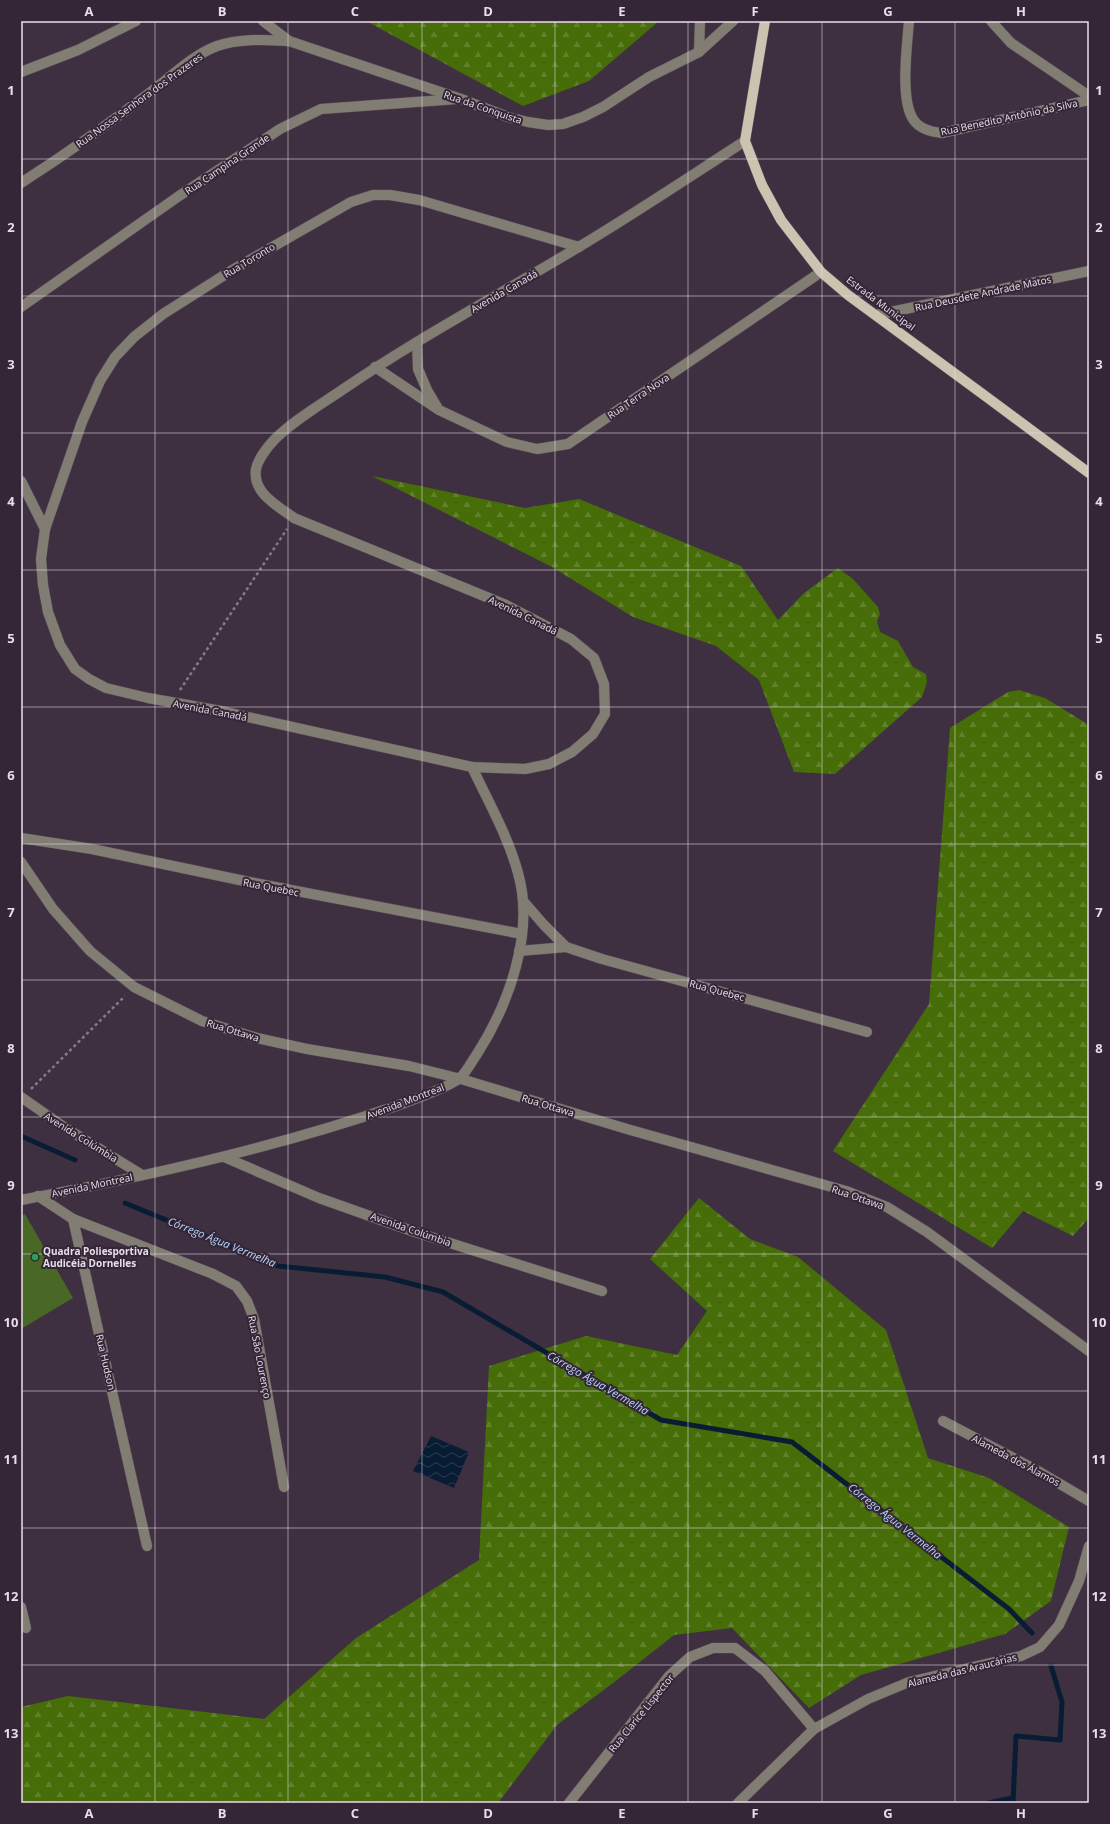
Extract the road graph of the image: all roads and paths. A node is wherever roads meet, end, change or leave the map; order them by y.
1 (136, 21) edge
2 (263, 21) edge
3 (700, 21) edge
4 (733, 21) edge
5 (765, 21) edge
6 (909, 21) edge
7 (991, 21) edge
8 (289, 41) junction
9 (699, 52) junction
10 (21, 72) edge
11 (1089, 96) edge
12 (461, 99) junction
13 (1089, 100) edge
14 (745, 141) junction
15 (21, 184) edge
16 (579, 247) junction
17 (1089, 271) edge
18 (821, 272) junction
19 (21, 307) edge
20 (876, 315) junction
21 (417, 342) junction
22 (375, 368) junction
23 (439, 410) junction
24 (1089, 473) edge
25 (21, 481) edge
26 (294, 518) junction
27 (44, 529) junction
28 (172, 702) junction
29 (472, 767) junction
30 (21, 838) edge
31 (21, 862) edge
32 (524, 902) junction
33 (522, 934) junction
34 (566, 948) junction
35 (519, 951) junction
36 (134, 987) junction
37 (867, 1032) dead end
38 (461, 1079) junction
39 (21, 1098) edge
40 (224, 1157) junction
41 (142, 1175) junction
42 (38, 1196) junction
43 (21, 1200) edge
44 (73, 1219) junction
45 (602, 1291) dead end
46 (1089, 1351) edge
47 (943, 1421) dead end
48 (284, 1487) dead end
49 (1089, 1501) edge
50 (148, 1546) dead end
51 (1089, 1546) edge
52 (21, 1607) edge
53 (26, 1628) dead end
54 (814, 1729) junction
55 (569, 1803) edge
56 (738, 1803) edge

1 - 10 street
2 - 8 street, Rua da Conquista
3 - 9 street
4 - 9 street, Rua da Conquista
5 - 14 main road
6 - 13 street, Rua Benedito Antônio da Silva
7 - 11 street
8 - 12 street, Rua da Conquista
8 - 15 street, Rua Nossa Senhora dos Prazeres
9 - 12 street, Rua da Conquista
12 - 19 street, Rua Campina Grande
14 - 16 street, Avenida Canadá
14 - 18 main road, Estrada Municipal
16 - 21 street, Avenida Canadá
16 - 27 street, Rua Toronto
17 - 20 street, Rua Deusdete Andrade Matos
18 - 20 main road, Estrada Municipal
18 - 23 street, Rua Terra Nova
20 - 24 main road, Estrada Municipal
21 - 22 street, Avenida Canadá
21 - 23 street
22 - 23 street, Rua Terra Nova
22 - 26 street, Avenida Canadá
25 - 27 street, Avenida Canadá
26 - 28 path
26 - 29 street, Avenida Canadá
27 - 28 street, Avenida Canadá
28 - 29 street, Avenida Canadá
29 - 32 street
30 - 33 street, Rua Quebec
31 - 36 street, Rua Ottawa
32 - 33 street
32 - 34 street, Rua Quebec
33 - 35 street
34 - 35 street, Rua Quebec
34 - 37 street, Rua Quebec
35 - 38 street
36 - 38 street, Rua Ottawa
36 - 39 path
38 - 40 street, Avenida Montreal
38 - 46 street, Rua Ottawa
39 - 41 street, Avenida Colúmbia
40 - 41 street, Avenida Montreal
40 - 45 street, Avenida Colúmbia
41 - 42 street, Avenida Montreal
42 - 43 street, Avenida Montreal
42 - 44 street
44 - 48 street, Rua São Lourenço
44 - 50 street, Rua Hudson
47 - 49 street, Alameda dos Álamos
51 - 54 street, Alameda das Araucárias
52 - 53 street
54 - 55 street, Rua Clarice Lispector
54 - 56 street, Alameda das Araucárias

